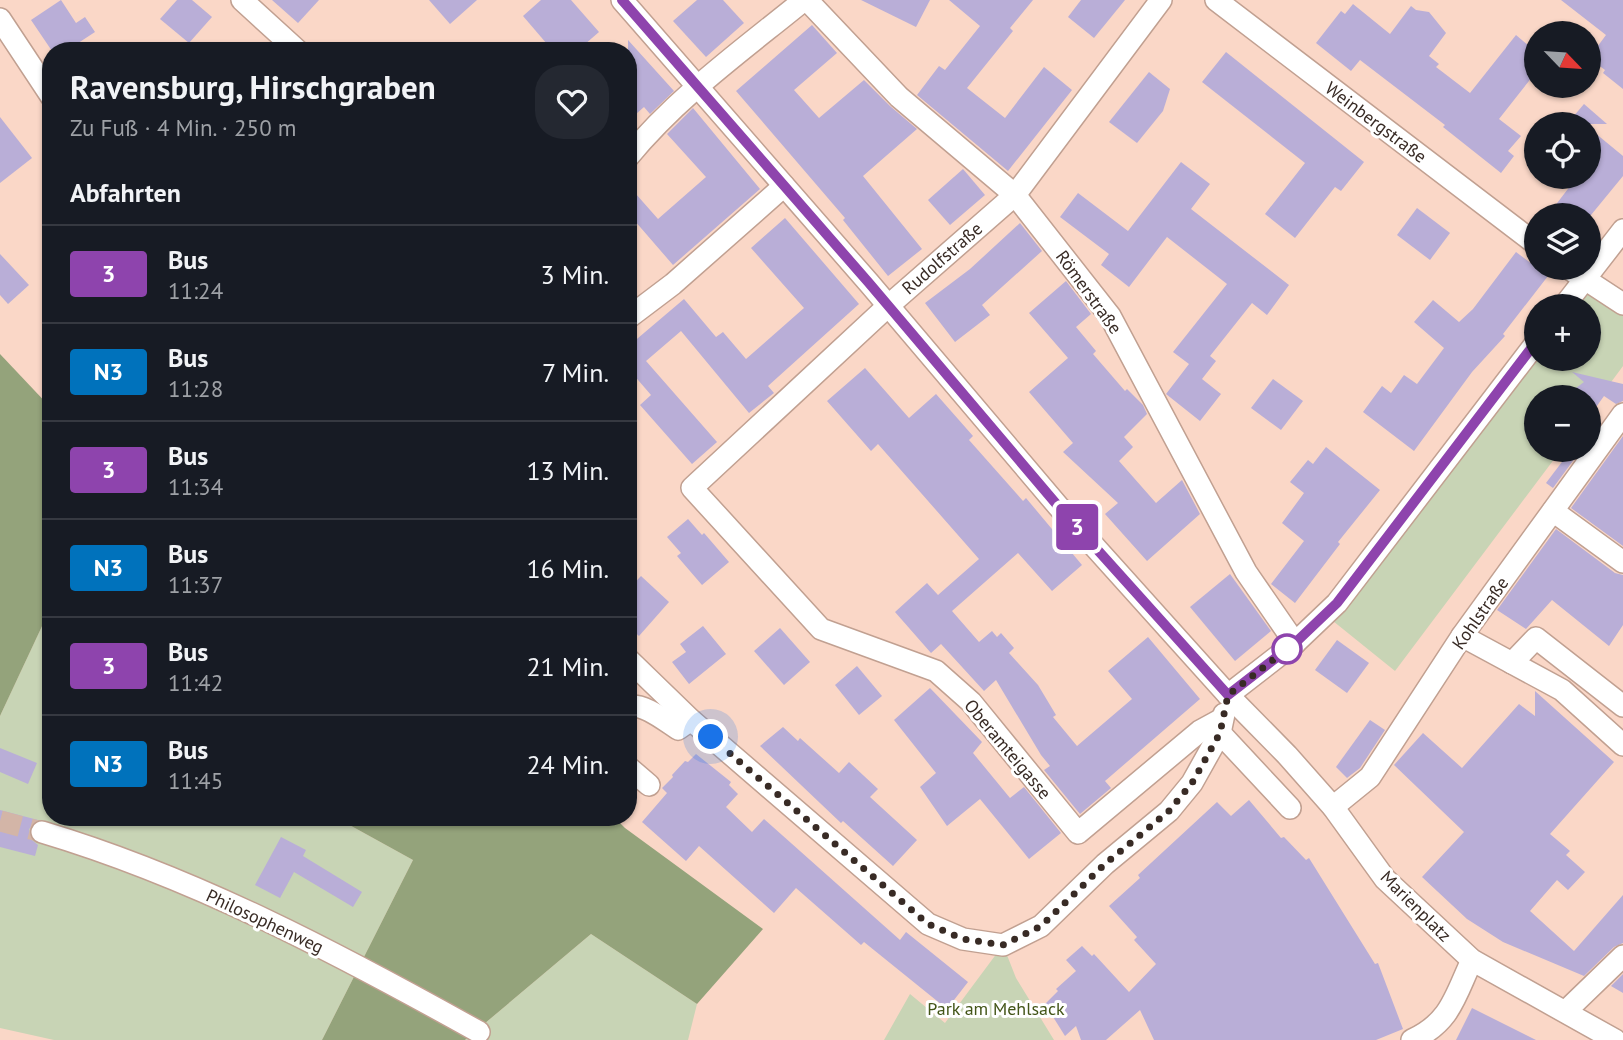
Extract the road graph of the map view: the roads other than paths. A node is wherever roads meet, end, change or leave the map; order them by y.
1 (242, 0) edge
2 (622, 0) edge
3 (806, 0) edge
4 (1161, 0) edge
5 (1216, 0) edge
6 (0, 19) edge
7 (288, 42) edge
8 (42, 82) edge
9 (698, 86) junction
10 (637, 146) edge
11 (784, 186) junction
12 (1015, 195) junction
13 (1623, 230) edge
14 (1524, 235) edge
15 (1601, 251) edge
16 (1585, 280) edge
17 (1623, 304) edge
18 (888, 306) junction
19 (637, 311) edge
20 (1524, 359) edge
21 (1623, 414) edge
22 (692, 488) joint
23 (1553, 511) junction
24 (1623, 562) edge
25 (1462, 636) junction
26 (1295, 643) junction
27 (1512, 663) junction
28 (637, 668) edge
29 (1228, 695) junction
30 (1623, 706) edge
31 (637, 707) edge
32 (691, 720) junction
33 (1221, 726) junction
34 (1623, 745) edge
35 (637, 775) edge
36 (649, 785) dead end
37 (1333, 807) junction
38 (1290, 808) dead end
39 (42, 832) tunnel mouth
40 (1623, 956) edge
41 (1472, 960) junction
42 (1566, 1011) junction
43 (479, 1032) dead end
44 (1422, 1038) edge
45 (1615, 1040) edge

1 - 7 street
2 - 9 street, Marienplatz
3 - 9 street, Römerstraße
3 - 12 street, Römerstraße
4 - 12 street, Rudolfstraße
5 - 14 street, Weinbergstraße
6 - 8 street
9 - 10 street, Römerstraße
9 - 11 street, Marienplatz
11 - 18 street, Marienplatz
11 - 19 street
12 - 18 street, Rudolfstraße
12 - 26 street, Römerstraße
13 - 15 street
16 - 17 street
18 - 22 street, Rudolfstraße
18 - 29 street, Marienplatz
20 - 26 street
21 - 23 street, Kohlstraße
22 - 33 street, Oberamteigasse
23 - 24 street
23 - 25 street, Kohlstraße
25 - 27 street
25 - 37 street, Kohlstraße
26 - 29 street
27 - 30 street
27 - 34 street
28 - 32 street
29 - 33 street
29 - 37 street, Marienplatz
31 - 32 street
32 - 33 street
33 - 38 street
35 - 36 street
37 - 41 street, Marienplatz
39 - 43 street, Philosophenweg
40 - 42 street
41 - 42 street, Marienplatz
41 - 44 street
42 - 45 street, Marienplatz

